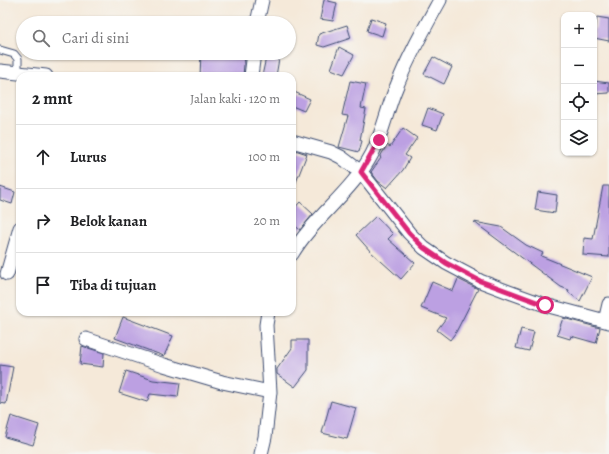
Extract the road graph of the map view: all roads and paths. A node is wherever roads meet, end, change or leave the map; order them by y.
1 (262, 0) edge
2 (440, 0) edge
3 (259, 16) edge
4 (0, 50) edge
5 (16, 56) edge
6 (18, 60) edge
7 (253, 60) edge
8 (0, 71) edge
9 (18, 72) joint
10 (252, 72) edge
11 (296, 142) edge
12 (361, 172) junction
13 (16, 242) edge
14 (296, 247) edge
15 (7, 274) dead end
16 (609, 304) edge
17 (267, 316) edge
18 (607, 321) edge
19 (86, 339) dead end
20 (270, 392) junction
21 (261, 454) edge

1 - 3 street
2 - 12 street
4 - 5 lane
6 - 9 lane
7 - 10 street
8 - 9 street
11 - 12 street
12 - 14 street
12 - 18 street
13 - 15 street
16 - 18 street
17 - 20 street
19 - 20 street
20 - 21 street

